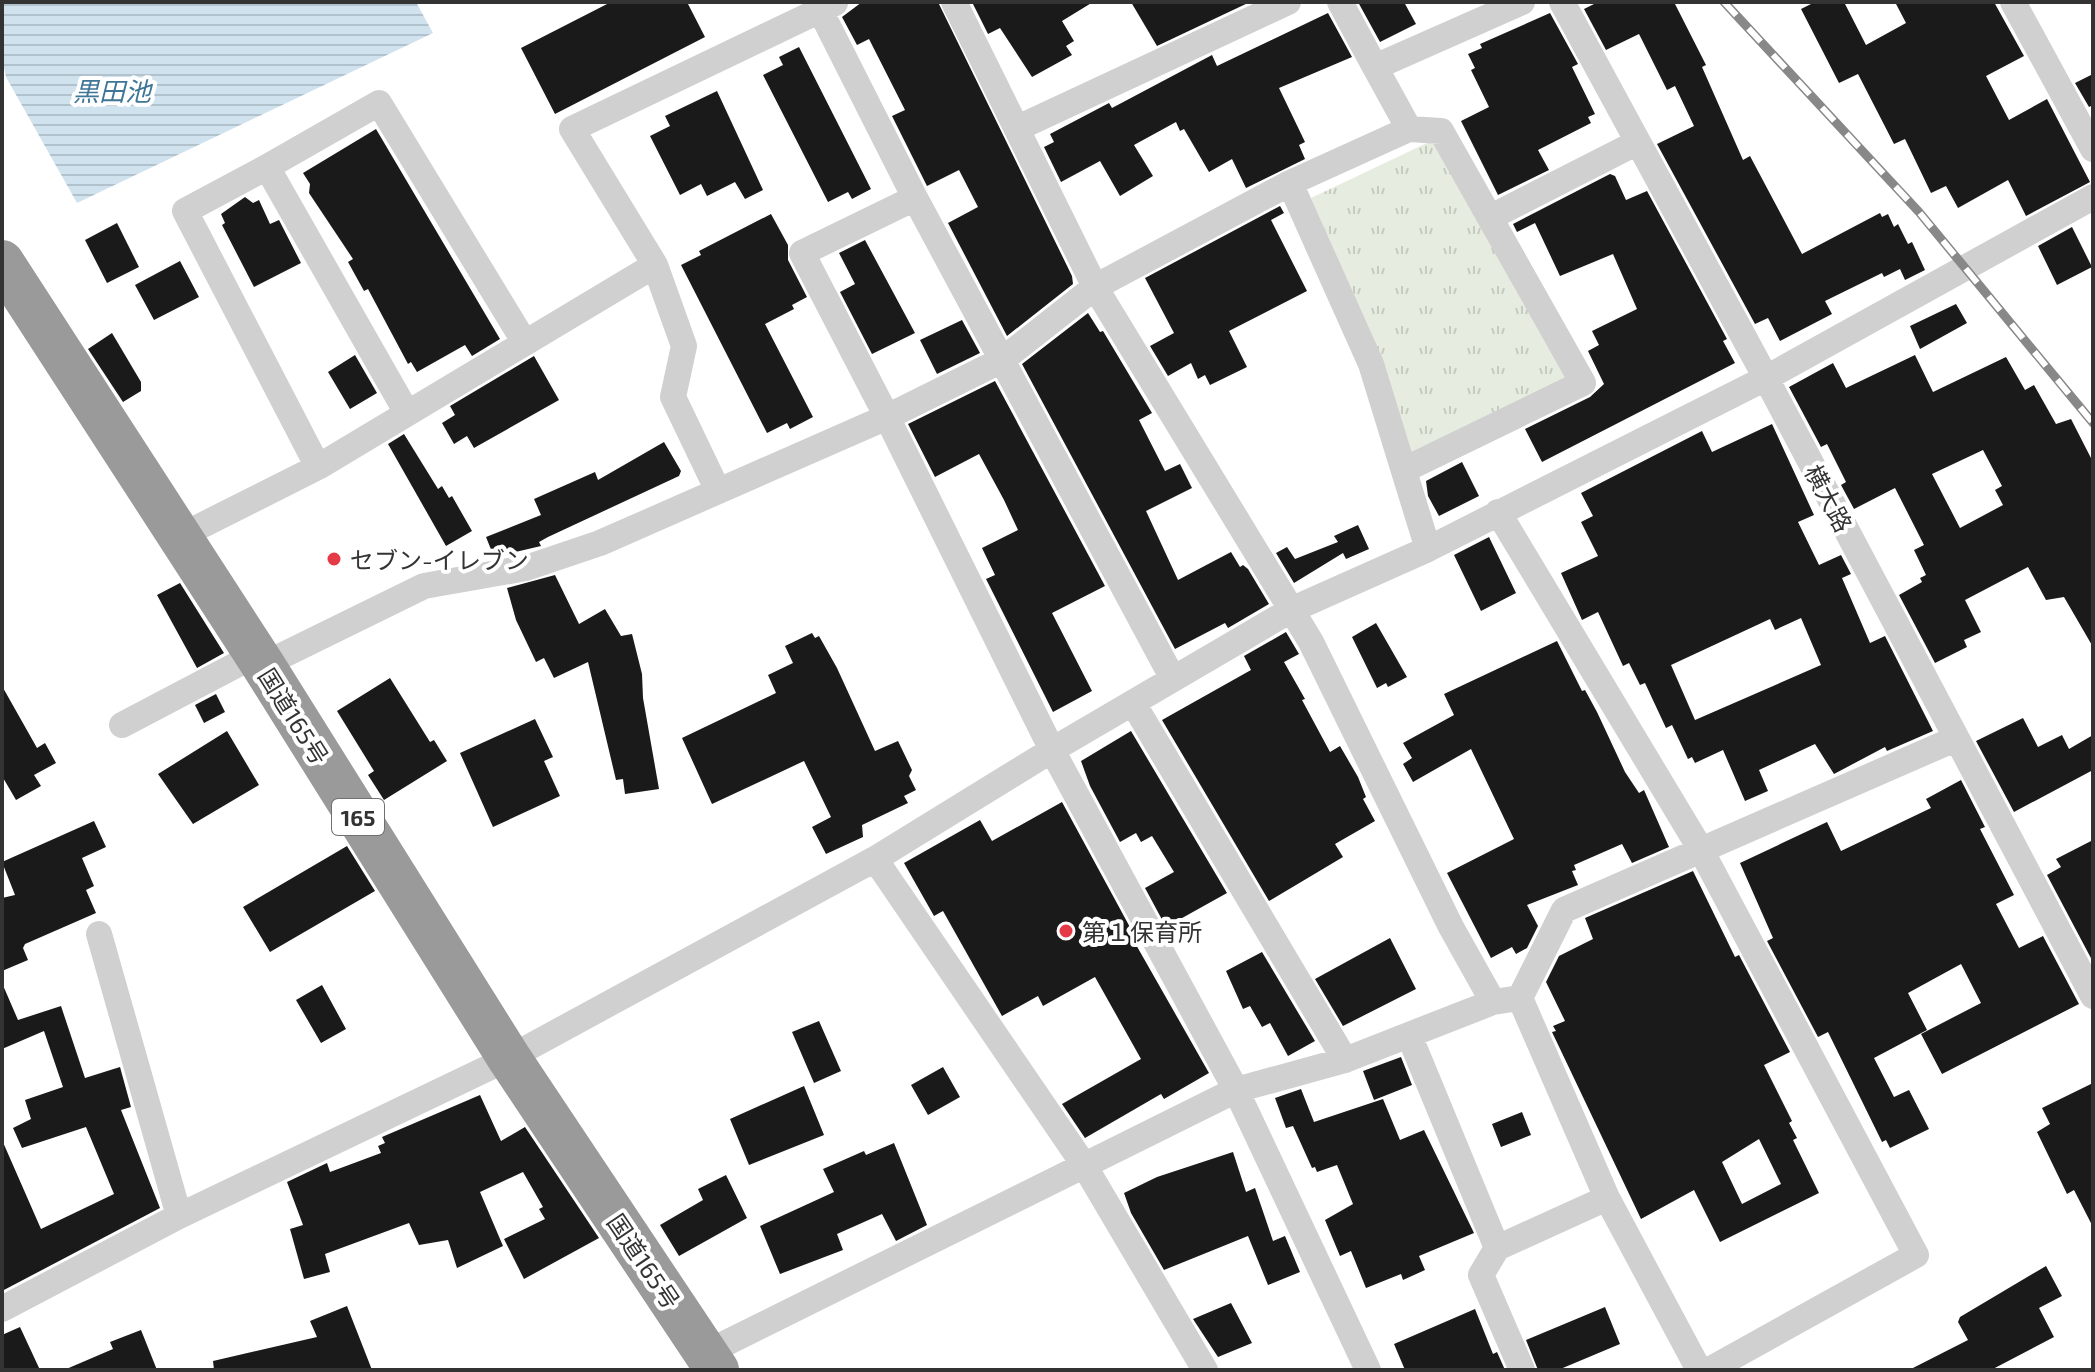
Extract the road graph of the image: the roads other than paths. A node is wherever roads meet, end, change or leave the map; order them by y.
1 (954, 2) edge
2 (1288, 2) edge
3 (1340, 2) edge
4 (1522, 2) edge
5 (1562, 2) edge
6 (2013, 2) edge
7 (828, 6) edge
8 (1375, 67) junction
9 (1018, 128) junction
10 (1409, 129) junction
11 (1636, 143) junction
12 (2093, 149) edge
13 (267, 167) junction
14 (1290, 183) junction
15 (2093, 197) edge
16 (915, 198) junction
17 (1491, 217) junction
18 (2, 262) edge
19 (655, 265) junction
20 (1095, 287) junction
21 (525, 343) junction
22 (1002, 360) junction
23 (1766, 378) junction
24 (407, 413) junction
25 (887, 417) junction
26 (318, 467) junction
27 (1406, 469) junction
28 (718, 491) junction
29 (1498, 512) junction
30 (179, 537) junction
31 (1428, 549) junction
32 (1291, 610) junction
33 (259, 660) junction
34 (1173, 679) junction
35 (1133, 703) junction
36 (122, 725) dead end
37 (1955, 739) junction
38 (1052, 750) junction
39 (1701, 850) junction
40 (875, 859) junction
41 (99, 934) dead end
42 (2093, 996) edge
43 (1520, 998) junction
44 (1493, 1002) junction
45 (1409, 1035) junction
46 (509, 1058) junction
47 (1345, 1060) junction
48 (1236, 1090) junction
49 (1084, 1165) junction
50 (1607, 1198) junction
51 (179, 1216) junction
52 (1497, 1248) junction
53 (2, 1309) edge
54 (712, 1361) edge
55 (1694, 1368) edge
56 (1205, 1370) edge
57 (1368, 1370) edge
58 (1522, 1370) edge

1 - 9 street
2 - 9 street
3 - 8 street
4 - 8 street
5 - 11 street, 横大路
6 - 12 street
7 - 16 street
7 - 19 street
8 - 10 street
9 - 20 street
10 - 14 street
10 - 17 street
11 - 17 street
11 - 23 street, 横大路
13 - 21 street
13 - 24 street
13 - 26 street
14 - 20 street
14 - 27 street
15 - 23 street
16 - 22 street
16 - 25 street
17 - 27 street
18 - 30 highway, 国道165号 / 165
19 - 21 street
19 - 28 street
20 - 22 street
20 - 32 street
21 - 24 street
22 - 25 street
22 - 34 street
23 - 29 street
23 - 37 street, 横大路
24 - 26 street
25 - 28 street
25 - 38 street
26 - 30 street
27 - 31 street
28 - 33 street
29 - 31 street
29 - 39 street
30 - 33 highway, 国道165号 / 165
31 - 32 street
32 - 34 street
32 - 44 street
33 - 36 street
33 - 46 highway, 国道165号 / 165
34 - 35 street
35 - 38 street
35 - 47 street
37 - 39 street
37 - 42 street, 横大路
38 - 40 street
38 - 48 street
39 - 43 street
39 - 55 street
40 - 46 street
40 - 49 street
41 - 51 street
43 - 44 street
43 - 50 street
44 - 45 street
45 - 47 street
45 - 52 street
46 - 51 street
46 - 54 highway, 国道165号 / 165
47 - 48 street
48 - 49 street
48 - 57 street
49 - 54 street
49 - 56 street
50 - 52 street
50 - 55 street
51 - 53 street
52 - 58 street

